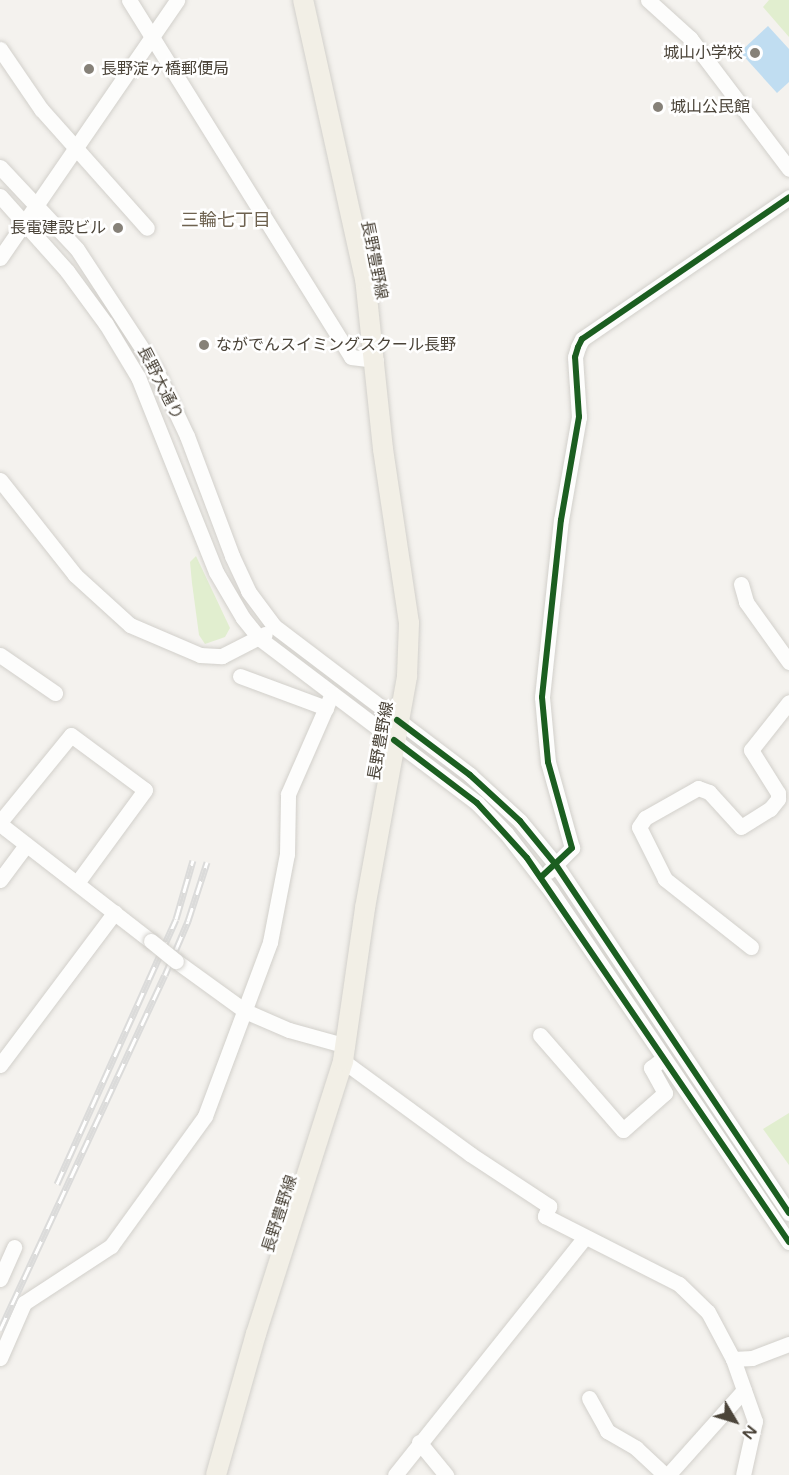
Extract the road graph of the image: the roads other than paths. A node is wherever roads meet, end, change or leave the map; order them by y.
1 (129, 0) edge
2 (177, 0) edge
3 (303, 0) edge
4 (648, 0) edge
5 (151, 35) junction
6 (0, 49) edge
7 (76, 148) junction
8 (0, 167) edge
9 (789, 169) edge
10 (0, 196) edge
11 (789, 197) edge
12 (39, 206) junction
13 (26, 223) junction
14 (147, 228) dead end
15 (0, 258) edge
16 (376, 360) junction
17 (0, 480) edge
18 (741, 584) dead end
19 (274, 626) junction
20 (259, 638) junction
21 (0, 655) edge
22 (789, 662) edge
23 (240, 676) dead end
24 (55, 693) dead end
25 (329, 701) junction
26 (789, 702) edge
27 (397, 720) junction
28 (394, 740) junction
29 (0, 823) edge
30 (26, 845) junction
31 (556, 866) junction
32 (541, 877) junction
33 (0, 880) edge
34 (76, 883) junction
35 (115, 912) junction
36 (751, 946) dead end
37 (245, 1011) junction
38 (540, 1035) dead end
39 (5, 1047) edge
40 (345, 1054) junction
41 (664, 1058) junction
42 (0, 1065) edge
43 (789, 1213) edge
44 (584, 1238) junction
45 (789, 1242) edge
46 (14, 1247) dead end
47 (0, 1279) edge
48 (789, 1344) edge
49 (0, 1358) edge
50 (733, 1359) junction
51 (744, 1390) junction
52 (589, 1398) dead end
53 (419, 1442) junction
54 (216, 1475) edge
55 (395, 1475) edge
56 (446, 1475) edge
57 (667, 1475) edge
58 (743, 1475) edge

1 - 5 street
2 - 5 street
3 - 16 main road, 長野豊野線
4 - 9 street
5 - 7 street
5 - 16 street
6 - 7 street
7 - 12 street
7 - 14 street
8 - 12 street, 長野大通り
10 - 13 street, 長野大通り
11 - 31 street
12 - 13 street
12 - 19 street, 長野大通り
13 - 15 street
13 - 20 street, 長野大通り
16 - 27 main road, 長野豊野線
17 - 20 street
18 - 22 street
19 - 20 street
19 - 27 street, 長野大通り
20 - 25 street, 長野大通り
21 - 24 street
23 - 25 street
25 - 28 street, 長野大通り
25 - 37 street
26 - 36 street
27 - 28 main road, 長野豊野線
27 - 31 street, 長野大通り
28 - 32 street, 長野大通り
28 - 40 main road, 長野豊野線
29 - 30 street
29 - 34 street
30 - 33 street
30 - 34 street
31 - 32 street
31 - 43 street, 長野大通り
32 - 41 street, 長野大通り
34 - 35 street
35 - 37 street, bridge
35 - 39 street
37 - 40 street
37 - 49 street
38 - 41 street
39 - 42 street
40 - 44 street
40 - 54 main road, 長野豊野線
41 - 45 street, 長野大通り
44 - 50 street
44 - 53 street
46 - 47 street
48 - 50 street
50 - 51 street
51 - 57 street
51 - 58 street
52 - 57 street
53 - 55 street
53 - 56 street

